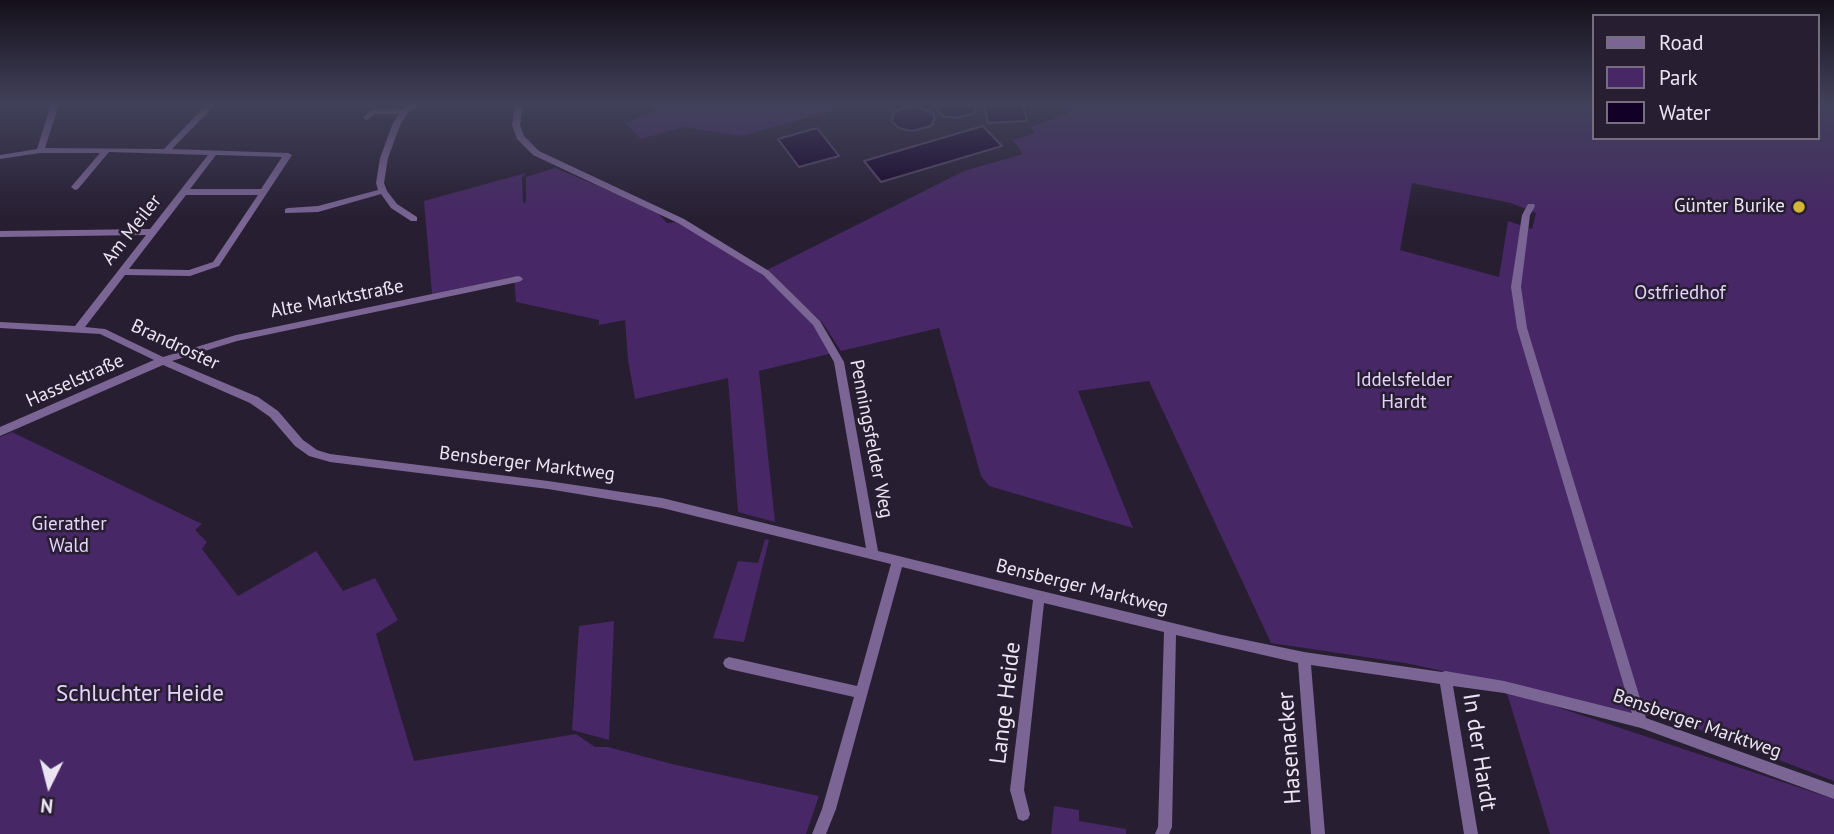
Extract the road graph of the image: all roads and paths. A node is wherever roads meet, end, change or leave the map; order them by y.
1 (43, 143) edge
2 (174, 143) edge
3 (390, 143) edge
4 (526, 143) edge
5 (107, 150) junction
6 (167, 150) junction
7 (40, 151) junction
8 (213, 154) junction
9 (0, 157) edge
10 (75, 187) dead end
11 (383, 191) junction
12 (184, 192) junction
13 (265, 192) junction
14 (1531, 206) dead end
15 (288, 211) dead end
16 (414, 219) dead end
17 (152, 232) junction
18 (0, 234) edge
19 (122, 272) junction
20 (518, 279) dead end
21 (0, 325) edge
22 (79, 328) junction
23 (164, 360) junction
24 (0, 432) edge
25 (313, 453) joint
26 (873, 555) junction
27 (898, 561) junction
28 (1039, 597) junction
29 (1170, 629) junction
30 (1304, 658) junction
31 (729, 663) dead end
32 (1445, 677) junction
33 (861, 692) junction
34 (1640, 722) junction
35 (1834, 792) edge
36 (1023, 814) dead end
37 (819, 834) edge
38 (1162, 834) edge
39 (1318, 834) edge
40 (1471, 834) edge

1 - 7 street
2 - 6 street
3 - 11 street
4 - 26 street, Penningsfelder Weg
5 - 6 street
5 - 7 street
5 - 10 street
6 - 8 street
7 - 9 street
8 - 12 street, Am Meiler
8 - 13 street
11 - 15 street
11 - 16 street
12 - 13 street
12 - 17 street, Am Meiler
13 - 19 street
14 - 34 street
17 - 18 street
17 - 19 street, Am Meiler
19 - 22 street, Am Meiler
20 - 23 street, Alte Marktstraße
21 - 22 street, Brandroster
22 - 23 street, Brandroster
23 - 24 street, Hasselstraße
23 - 25 street, Brandroster
25 - 26 street, Bensberger Marktweg
26 - 27 street, Bensberger Marktweg
27 - 28 street, Bensberger Marktweg
27 - 33 street
28 - 29 street, Bensberger Marktweg
28 - 36 street, Lange Heide
29 - 30 street, Bensberger Marktweg
29 - 38 street
30 - 32 street, Bensberger Marktweg
30 - 39 street, Hasenacker
31 - 33 street
32 - 34 street, Bensberger Marktweg
32 - 40 street, In der Hardt
33 - 37 street
34 - 35 street, Bensberger Marktweg

